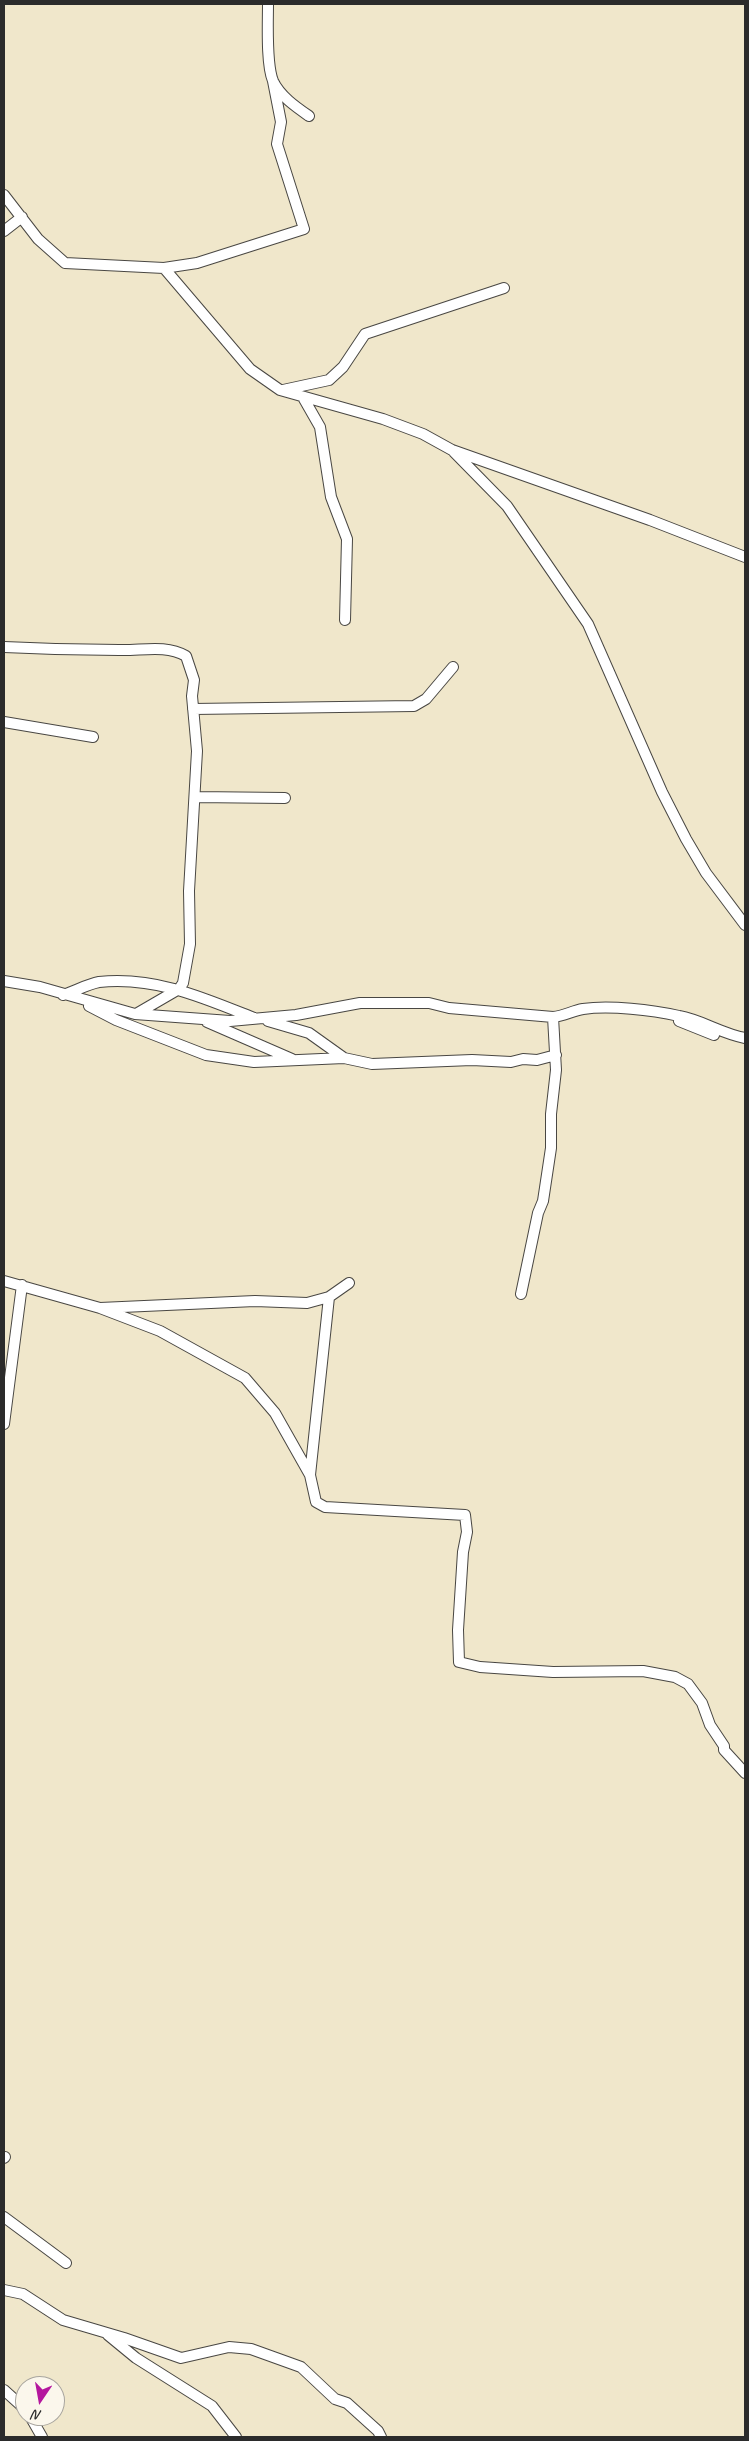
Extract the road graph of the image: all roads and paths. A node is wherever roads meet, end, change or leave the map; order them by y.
1 (268, 4) edge
2 (273, 81) junction
3 (309, 116) dead end
4 (4, 195) edge
5 (22, 217) junction
6 (4, 231) edge
7 (164, 268) junction
8 (504, 288) dead end
9 (280, 390) junction
10 (304, 399) junction
11 (452, 450) junction
12 (745, 558) edge
13 (345, 620) dead end
14 (4, 647) edge
15 (453, 667) dead end
16 (193, 709) junction
17 (4, 722) edge
18 (93, 737) dead end
19 (195, 797) junction
20 (285, 798) dead end
21 (745, 925) edge
22 (4, 981) edge
23 (180, 989) junction
24 (63, 995) junction
25 (81, 999) junction
26 (135, 1014) junction
27 (553, 1017) junction
28 (198, 1018) junction
29 (257, 1019) junction
30 (745, 1038) edge
31 (556, 1055) junction
32 (344, 1058) junction
33 (296, 1060) junction
34 (4, 1281) edge
35 (349, 1283) dead end
36 (22, 1285) junction
37 (522, 1294) dead end
38 (329, 1297) junction
39 (100, 1308) junction
40 (4, 1424) edge
41 (310, 1475) junction
42 (745, 1773) edge
43 (4, 2217) edge
44 (66, 2263) dead end
45 (4, 2290) edge
46 (105, 2333) junction
47 (4, 2390) edge
48 (15, 2400) edge
49 (36, 2426) edge
50 (42, 2437) edge
51 (236, 2437) edge
52 (381, 2437) edge

1 - 2 street
2 - 3 street
2 - 7 street
4 - 5 street
5 - 6 street
5 - 7 street
7 - 9 street
8 - 9 street
9 - 10 street
10 - 11 street
10 - 13 street
11 - 12 street
11 - 21 street
14 - 16 street
15 - 16 street
16 - 19 street
17 - 18 street
19 - 20 street
19 - 23 street
22 - 24 street
23 - 24 street
23 - 26 street
23 - 29 street
24 - 25 street
25 - 26 street
25 - 33 street
26 - 28 street
27 - 29 street
27 - 30 street
27 - 31 street
28 - 29 street
28 - 33 street
29 - 32 street
31 - 32 street
31 - 37 street
32 - 33 street
34 - 36 street
35 - 38 street
36 - 39 street
36 - 40 street
38 - 39 street
38 - 41 street
39 - 41 street
41 - 42 street
43 - 44 street
45 - 46 street
46 - 51 street
46 - 52 street
47 - 48 street
49 - 50 street

